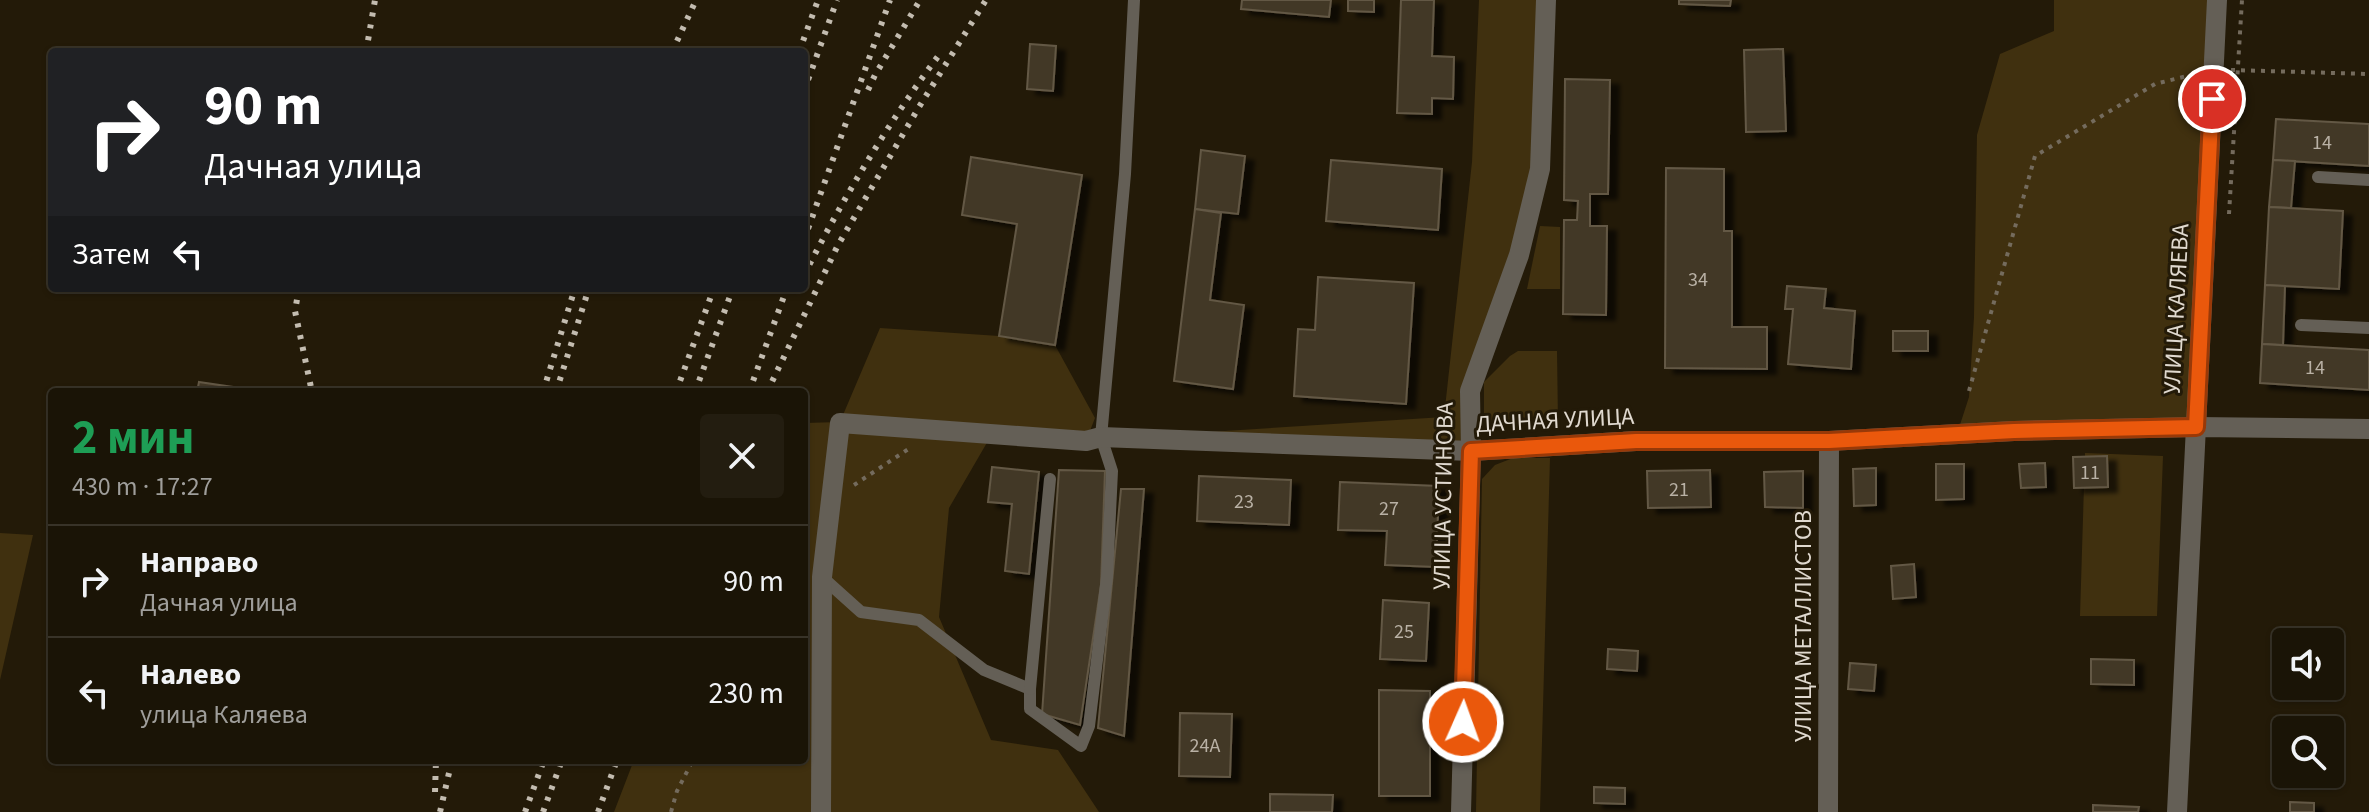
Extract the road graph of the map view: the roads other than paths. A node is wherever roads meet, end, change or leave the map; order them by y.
1 (1134, 0) edge
2 (1546, 0) edge
3 (2217, 0) edge
4 (2318, 177) dead end
5 (2369, 180) edge
6 (2301, 325) dead end
7 (2369, 328) edge
8 (2196, 427) junction
9 (2369, 429) edge
10 (1101, 437) junction
11 (1829, 441) junction
12 (1471, 451) junction
13 (1050, 479) dead end
14 (822, 577) junction
15 (1030, 689) junction
16 (821, 812) edge
17 (1461, 812) edge
18 (1828, 812) edge
19 (2177, 812) edge

1 - 10 lane
2 - 12 street, УЛИЦА УСТИНОВА
3 - 8 street, УЛИЦА КАЛЯЕВА
4 - 5 lane
6 - 7 lane
8 - 9 street, ДАЧНАЯ УЛИЦА
8 - 11 street, ДАЧНАЯ УЛИЦА
8 - 19 street, УЛИЦА КАЛЯЕВА
10 - 12 street, ДАЧНАЯ УЛИЦА
10 - 14 street, ДАЧНАЯ УЛИЦА
10 - 15 lane
11 - 12 street, ДАЧНАЯ УЛИЦА
11 - 18 street, УЛИЦА МЕТАЛЛИСТОВ
12 - 17 street, УЛИЦА УСТИНОВА
13 - 15 lane
14 - 15 lane
14 - 16 street

